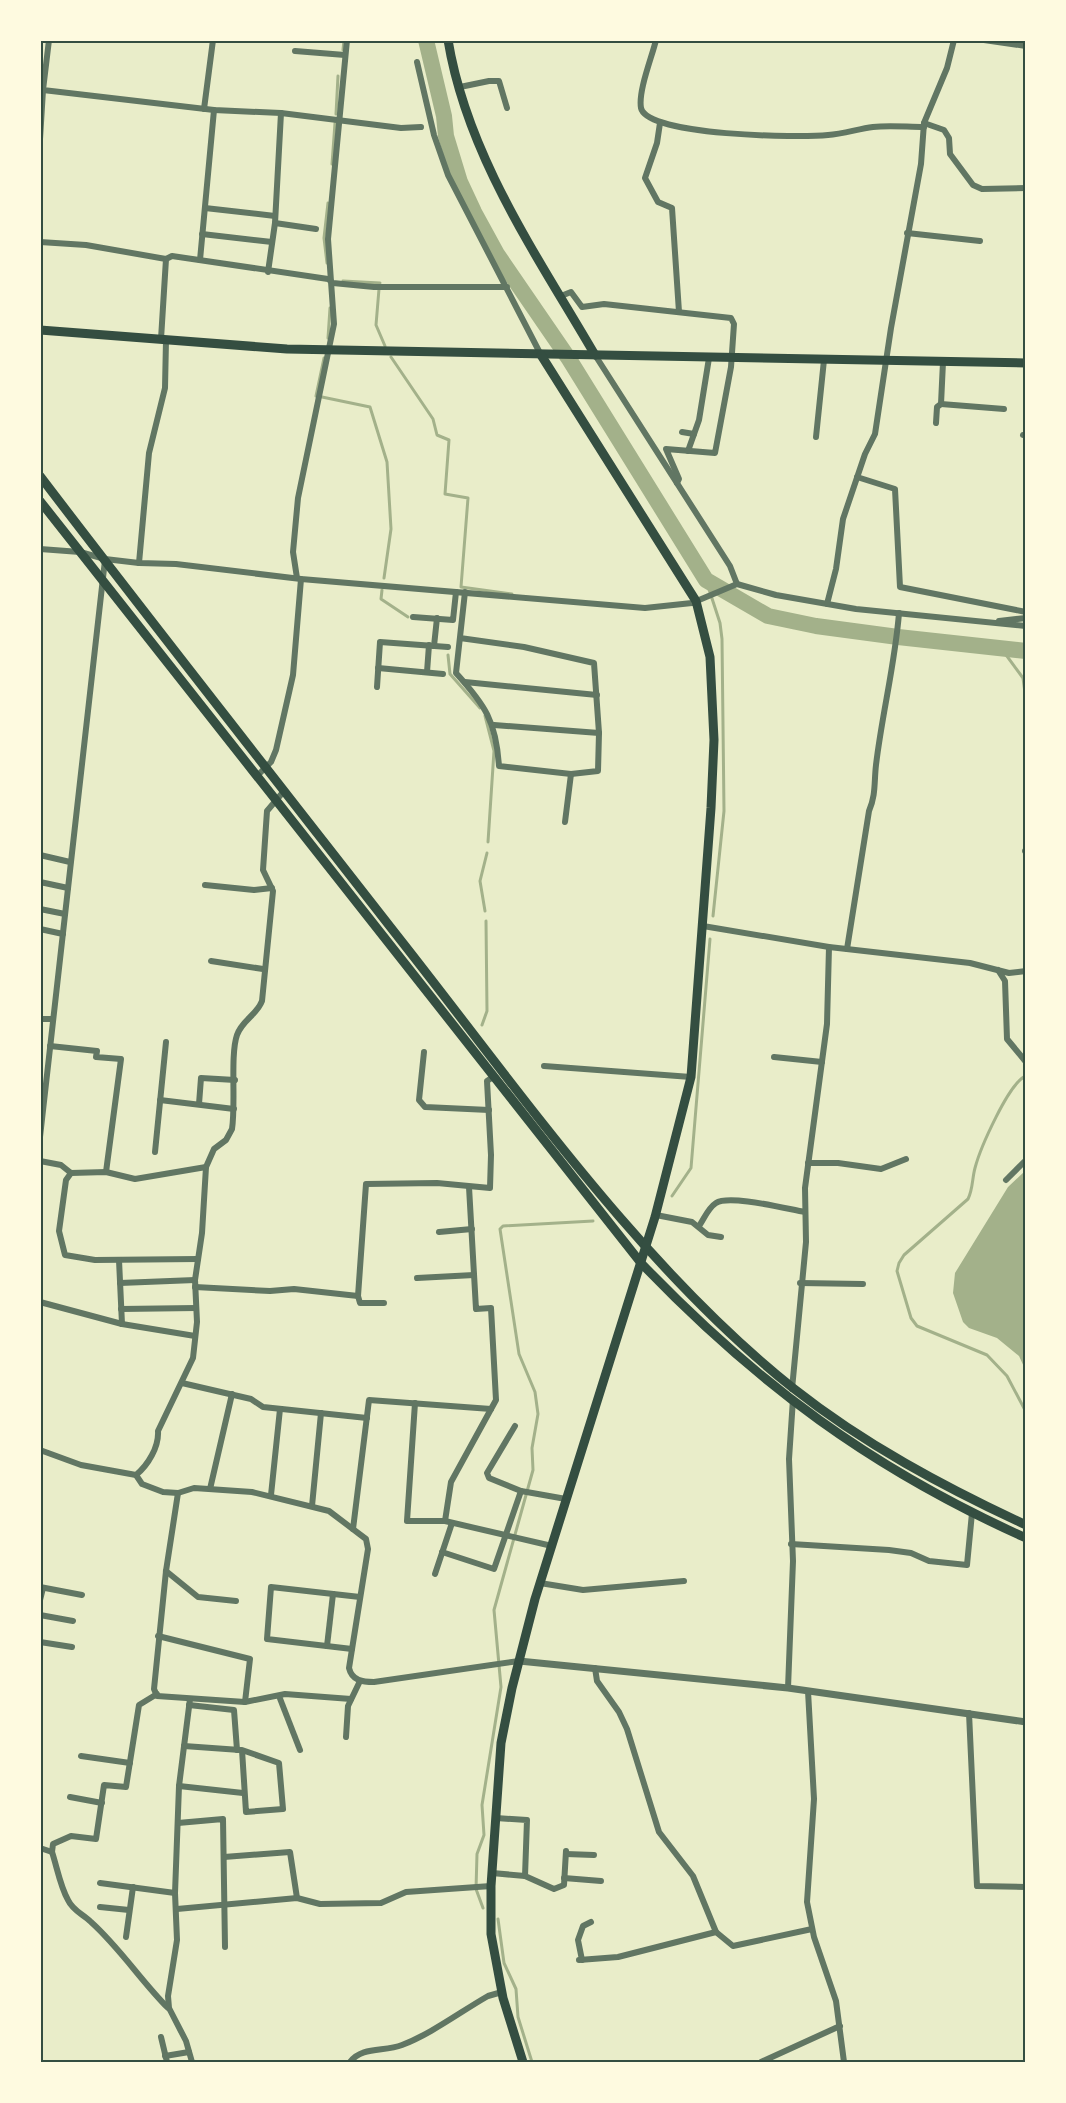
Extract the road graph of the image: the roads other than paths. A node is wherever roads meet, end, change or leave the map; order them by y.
1 (49, 40) edge
2 (213, 40) edge
3 (347, 40) edge
4 (448, 40) edge
5 (656, 40) edge
6 (954, 40) edge
7 (984, 40) edge
8 (1026, 46) edge
9 (296, 51) dead end
10 (317, 53) junction
11 (345, 55) junction
12 (316, 61) dead end
13 (417, 62) dead end
14 (460, 87) junction
15 (43, 90) junction
16 (507, 108) dead end
17 (204, 109) junction
18 (214, 110) junction
19 (281, 113) junction
20 (339, 119) junction
21 (660, 123) junction
22 (924, 125) junction
23 (421, 127) dead end
24 (40, 139) edge
25 (1026, 189) edge
26 (205, 208) junction
27 (275, 219) junction
28 (316, 229) dead end
29 (907, 233) junction
30 (202, 234) junction
31 (980, 240) dead end
32 (40, 242) edge
33 (272, 242) junction
34 (165, 259) junction
35 (200, 260) junction
36 (268, 272) junction
37 (333, 283) junction
38 (507, 287) junction
39 (561, 296) junction
40 (679, 312) junction
41 (40, 330) edge
42 (164, 339) junction
43 (330, 350) junction
44 (594, 355) junction
45 (543, 356) junction
46 (709, 358) junction
47 (732, 358) junction
48 (824, 360) junction
49 (886, 362) junction
50 (943, 362) junction
51 (1026, 363) edge
52 (941, 404) junction
53 (1004, 410) dead end
54 (936, 423) dead end
55 (682, 432) dead end
56 (694, 434) junction
57 (816, 437) dead end
58 (688, 451) junction
59 (40, 476) edge
60 (857, 477) junction
61 (677, 483) junction
62 (40, 501) edge
63 (40, 549) edge
64 (80, 552) junction
65 (105, 559) junction
66 (139, 563) junction
67 (299, 578) junction
68 (102, 580) junction
69 (735, 585) junction
70 (456, 592) junction
71 (465, 592) junction
72 (699, 600) junction
73 (827, 604) junction
74 (1026, 612) edge
75 (899, 613) junction
76 (413, 617) dead end
77 (437, 618) junction
78 (1026, 618) edge
79 (983, 622) junction
80 (1026, 626) edge
81 (460, 638) junction
82 (432, 646) junction
83 (448, 647) dead end
84 (378, 668) junction
85 (427, 672) junction
86 (443, 674) dead end
87 (464, 682) junction
88 (377, 687) dead end
89 (597, 695) junction
90 (494, 725) junction
91 (599, 733) junction
92 (267, 768) junction
93 (571, 774) junction
94 (257, 776) junction
95 (284, 791) junction
96 (276, 800) junction
97 (565, 822) dead end
98 (40, 855) edge
99 (70, 862) junction
100 (40, 882) edge
101 (205, 885) dead end
102 (68, 888) junction
103 (272, 888) junction
104 (40, 909) edge
105 (65, 914) junction
106 (703, 926) junction
107 (40, 929) edge
108 (63, 934) junction
109 (829, 948) junction
110 (847, 949) junction
111 (211, 961) dead end
112 (263, 969) junction
113 (997, 969) junction
114 (1026, 971) edge
115 (40, 1019) edge
116 (53, 1019) junction
117 (166, 1042) dead end
118 (50, 1046) junction
119 (424, 1053) dead end
120 (774, 1057) dead end
121 (822, 1062) junction
122 (1026, 1062) edge
123 (544, 1066) dead end
124 (493, 1077) junction
125 (691, 1077) junction
126 (235, 1080) junction
127 (43, 1093) edge
128 (160, 1100) junction
129 (199, 1104) junction
130 (234, 1108) junction
131 (489, 1110) junction
132 (42, 1117) edge
133 (40, 1137) edge
134 (155, 1152) dead end
135 (906, 1159) dead end
136 (1026, 1160) edge
137 (40, 1161) edge
138 (807, 1163) junction
139 (206, 1167) junction
140 (106, 1172) junction
141 (71, 1173) junction
142 (1006, 1180) dead end
143 (469, 1187) junction
144 (805, 1212) junction
145 (656, 1215) junction
146 (699, 1226) junction
147 (472, 1230) junction
148 (439, 1232) dead end
149 (722, 1237) dead end
150 (646, 1246) junction
151 (198, 1259) junction
152 (119, 1260) junction
153 (641, 1263) junction
154 (474, 1275) junction
155 (417, 1278) dead end
156 (120, 1283) junction
157 (800, 1283) junction
158 (195, 1284) junction
159 (863, 1284) dead end
160 (358, 1296) junction
161 (40, 1302) edge
162 (384, 1303) dead end
163 (196, 1308) junction
164 (121, 1310) junction
165 (122, 1324) junction
166 (195, 1336) junction
167 (182, 1383) junction
168 (792, 1386) junction
169 (232, 1394) junction
170 (793, 1402) junction
171 (415, 1403) junction
172 (280, 1409) junction
173 (491, 1409) junction
174 (321, 1413) junction
175 (367, 1418) junction
176 (515, 1426) dead end
177 (40, 1449) edge
178 (136, 1474) junction
179 (210, 1489) junction
180 (522, 1491) junction
181 (177, 1493) junction
182 (271, 1496) junction
183 (566, 1499) junction
184 (312, 1506) junction
185 (972, 1513) junction
186 (448, 1522) junction
187 (1026, 1525) edge
188 (353, 1529) junction
189 (506, 1537) junction
190 (1026, 1538) edge
191 (791, 1544) junction
192 (552, 1546) junction
193 (442, 1552) junction
194 (166, 1571) junction
195 (435, 1574) dead end
196 (684, 1581) dead end
197 (540, 1583) junction
198 (42, 1588) edge
199 (333, 1594) junction
200 (82, 1595) dead end
201 (360, 1597) junction
202 (40, 1600) edge
203 (236, 1600) dead end
204 (40, 1615) edge
205 (73, 1621) dead end
206 (158, 1636) junction
207 (40, 1642) edge
208 (327, 1646) junction
209 (72, 1647) dead end
210 (352, 1648) junction
211 (519, 1661) junction
212 (595, 1668) junction
213 (360, 1681) junction
214 (788, 1688) junction
215 (808, 1691) junction
216 (157, 1694) junction
217 (279, 1696) junction
218 (351, 1699) junction
219 (190, 1702) junction
220 (245, 1702) junction
221 (969, 1713) junction
222 (1026, 1722) edge
223 (346, 1737) dead end
224 (184, 1746) junction
225 (239, 1750) junction
226 (300, 1750) dead end
227 (81, 1756) dead end
228 (130, 1763) junction
229 (179, 1786) junction
230 (243, 1793) junction
231 (70, 1797) dead end
232 (102, 1803) junction
233 (495, 1818) junction
234 (178, 1823) junction
235 (40, 1848) edge
236 (52, 1852) junction
237 (594, 1856) dead end
238 (224, 1857) junction
239 (492, 1873) junction
240 (525, 1876) junction
241 (564, 1878) junction
242 (601, 1881) dead end
243 (100, 1883) dead end
244 (491, 1886) junction
245 (133, 1887) junction
246 (1026, 1887) edge
247 (175, 1893) junction
248 (297, 1898) junction
249 (224, 1904) junction
250 (100, 1906) dead end
251 (177, 1909) junction
252 (129, 1910) junction
253 (591, 1922) dead end
254 (812, 1929) junction
255 (716, 1932) junction
256 (126, 1938) dead end
257 (225, 1947) dead end
258 (502, 1992) junction
259 (169, 2008) junction
260 (840, 2026) junction
261 (161, 2037) dead end
262 (189, 2052) junction
263 (166, 2059) edge
264 (192, 2062) edge
265 (350, 2062) edge
266 (523, 2062) edge
267 (764, 2062) edge
268 (844, 2062) edge

1 - 15 street
2 - 17 street
3 - 11 street
4 - 14 main road
5 - 21 street
6 - 22 street
7 - 8 street
9 - 10 street
10 - 11 street
10 - 12 street
11 - 20 street
13 - 38 street
14 - 16 street
14 - 39 main road
15 - 17 street
15 - 24 street
17 - 18 street
18 - 19 street
18 - 26 street
19 - 20 street
19 - 27 street
20 - 23 street
20 - 37 street
21 - 22 street
21 - 40 street
22 - 25 street
22 - 29 street
26 - 27 street
26 - 30 street
27 - 28 street
27 - 33 street
29 - 31 street
29 - 49 street
30 - 33 street
30 - 35 street
32 - 34 street
33 - 36 street
34 - 35 street
34 - 42 street
35 - 36 street
36 - 37 street
37 - 38 street
37 - 43 street
38 - 45 street
39 - 40 street
39 - 44 main road
40 - 47 street
41 - 42 main road
42 - 43 main road
42 - 66 street
43 - 45 main road
43 - 67 street
44 - 45 main road
44 - 46 main road
44 - 61 street
45 - 72 main road
46 - 47 main road
46 - 56 street
47 - 48 main road
47 - 58 street
48 - 49 main road
48 - 57 street
49 - 50 main road
49 - 60 street
50 - 51 main road
50 - 52 street
52 - 53 street
52 - 54 street
55 - 56 street
56 - 58 street
58 - 61 street
59 - 65 main road
60 - 73 street
60 - 74 street
61 - 69 street
62 - 64 main road
63 - 64 street
64 - 65 street
64 - 68 main road
65 - 66 street
65 - 68 street
65 - 92 main road
66 - 67 street
67 - 70 street
67 - 92 street
68 - 94 main road
68 - 99 street
69 - 72 street
69 - 73 street
70 - 71 street
70 - 77 street
71 - 72 street
71 - 81 street
72 - 106 main road
73 - 75 street
75 - 79 street
75 - 110 street
76 - 77 street
77 - 82 street
78 - 79 street
79 - 80 street
81 - 87 street
81 - 89 street
82 - 83 street
82 - 84 street
82 - 85 street
84 - 85 street
84 - 88 street
85 - 86 street
87 - 89 street
87 - 90 street
89 - 91 street
90 - 91 street
90 - 93 street
91 - 93 street
92 - 94 street
92 - 95 main road
93 - 97 street
94 - 96 main road
95 - 96 street
95 - 150 main road
96 - 103 street
96 - 124 main road
98 - 99 street
99 - 102 street
100 - 102 street
101 - 103 street
102 - 105 street
103 - 112 street
104 - 105 street
105 - 108 street
106 - 109 street
106 - 125 main road
107 - 108 street
108 - 116 street
109 - 110 street
109 - 121 street
110 - 113 street
111 - 112 street
112 - 126 street
113 - 114 street
113 - 122 street
115 - 116 street
116 - 118 street
117 - 128 street
118 - 127 street
118 - 140 street
119 - 131 street
120 - 121 street
121 - 138 street
123 - 125 street
124 - 131 street
124 - 153 main road
125 - 145 main road
126 - 129 street
126 - 130 street
127 - 132 street
128 - 129 street
128 - 134 street
129 - 130 street
130 - 139 street
131 - 143 street
132 - 133 street
135 - 138 street
136 - 142 street
137 - 141 street
138 - 144 street
139 - 140 street
139 - 151 street
140 - 141 street
141 - 152 street
143 - 147 street
143 - 160 street
144 - 146 street
144 - 157 street
145 - 146 street
145 - 150 main road
146 - 149 street
147 - 148 street
147 - 154 street
150 - 153 main road
150 - 168 main road
151 - 152 street
151 - 158 street
152 - 156 street
153 - 170 main road
153 - 183 main road
154 - 155 street
154 - 173 street
156 - 158 street
156 - 164 street
157 - 159 street
157 - 168 street
158 - 160 street
158 - 163 street
160 - 162 street
161 - 165 street
163 - 164 street
163 - 166 street
164 - 165 street
165 - 166 street
166 - 167 street
167 - 169 street
167 - 178 street
168 - 170 street
168 - 187 main road
169 - 172 street
169 - 179 street
170 - 185 main road
170 - 191 street
171 - 173 street
171 - 175 street
171 - 186 street
172 - 174 street
172 - 182 street
173 - 186 street
174 - 175 street
174 - 184 street
175 - 188 street
176 - 180 street
177 - 178 street
178 - 181 street
179 - 181 street
179 - 182 street
180 - 183 street
180 - 189 street
181 - 194 street
182 - 184 street
183 - 192 main road
184 - 188 street
185 - 190 main road
185 - 191 street
186 - 189 street
186 - 193 street
188 - 201 street
189 - 192 street
189 - 193 street
191 - 214 street
192 - 197 main road
193 - 195 street
194 - 203 street
194 - 206 street
196 - 197 street
197 - 211 main road
198 - 200 street
198 - 202 street
199 - 201 street
199 - 208 street
199 - 208 street
201 - 210 street
204 - 205 street
206 - 216 street
206 - 220 street
207 - 209 street
208 - 210 street
210 - 213 street
211 - 212 street
211 - 213 street
211 - 233 main road
212 - 214 street
212 - 255 street
213 - 218 street
214 - 215 street
215 - 221 street
215 - 254 street
216 - 219 street
216 - 228 street
217 - 218 street
217 - 220 street
217 - 226 street
218 - 223 street
219 - 220 street
219 - 224 street
219 - 225 street
221 - 222 street
221 - 246 street
224 - 225 street
224 - 229 street
225 - 230 street
225 - 230 street
227 - 228 street
228 - 232 street
229 - 230 street
229 - 234 street
231 - 232 street
232 - 236 street
233 - 239 main road
233 - 240 street
234 - 238 street
234 - 247 street
235 - 236 street
236 - 259 street
237 - 241 street
238 - 248 street
238 - 249 street
239 - 240 street
239 - 244 main road
240 - 241 street
241 - 242 street
243 - 245 street
244 - 248 street
244 - 258 main road
245 - 247 street
245 - 252 street
247 - 251 street
248 - 249 street
249 - 251 street
249 - 257 street
250 - 252 street
251 - 259 street
252 - 256 street
253 - 255 street
254 - 255 street
254 - 260 street
258 - 265 street
258 - 266 main road
259 - 262 street
260 - 267 street
260 - 268 street
261 - 263 street
262 - 263 street
262 - 264 street

